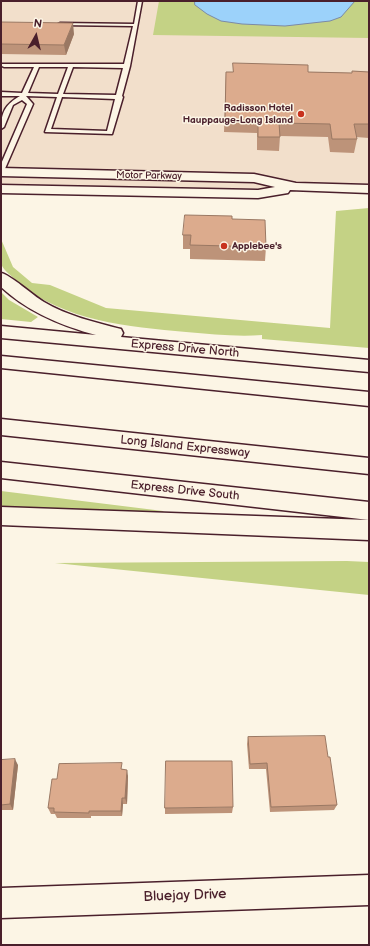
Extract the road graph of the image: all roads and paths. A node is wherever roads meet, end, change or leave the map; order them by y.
1 (140, 1) edge
2 (57, 24) edge
3 (136, 24) junction
4 (37, 65) junction
5 (2, 66) edge
6 (71, 66) junction
7 (127, 66) junction
8 (1, 94) edge
9 (23, 96) junction
10 (61, 96) junction
11 (120, 97) junction
12 (1, 127) edge
13 (1, 172) edge
14 (296, 187) junction
15 (1, 189) edge
16 (369, 189) edge
17 (1, 278) edge
18 (1, 332) edge
19 (205, 351) junction
20 (1, 362) edge
21 (369, 366) edge
22 (369, 399) edge
23 (1, 426) edge
24 (369, 466) edge
25 (1, 470) edge
26 (369, 511) edge
27 (1, 516) edge
28 (369, 530) edge
29 (369, 890) edge
30 (1, 902) edge

1 - 3 lane
2 - 3 lane
3 - 7 lane
4 - 5 lane
4 - 6 lane
4 - 9 lane
6 - 7 lane
6 - 10 lane
7 - 11 lane
8 - 9 lane
9 - 10 lane
9 - 12 lane
9 - 13 lane
10 - 11 lane
10 - 11 lane
13 - 14 main road, Motor Parkway
14 - 15 main road, Motor Parkway
14 - 16 main road, Motor Parkway
17 - 19 main road
18 - 19 main road, Express Drive North
19 - 21 main road, Express Drive North
20 - 22 main road
23 - 24 main road, Long Island Expressway
25 - 26 main road, Express Drive South
27 - 28 main road
29 - 30 street, Bluejay Drive

